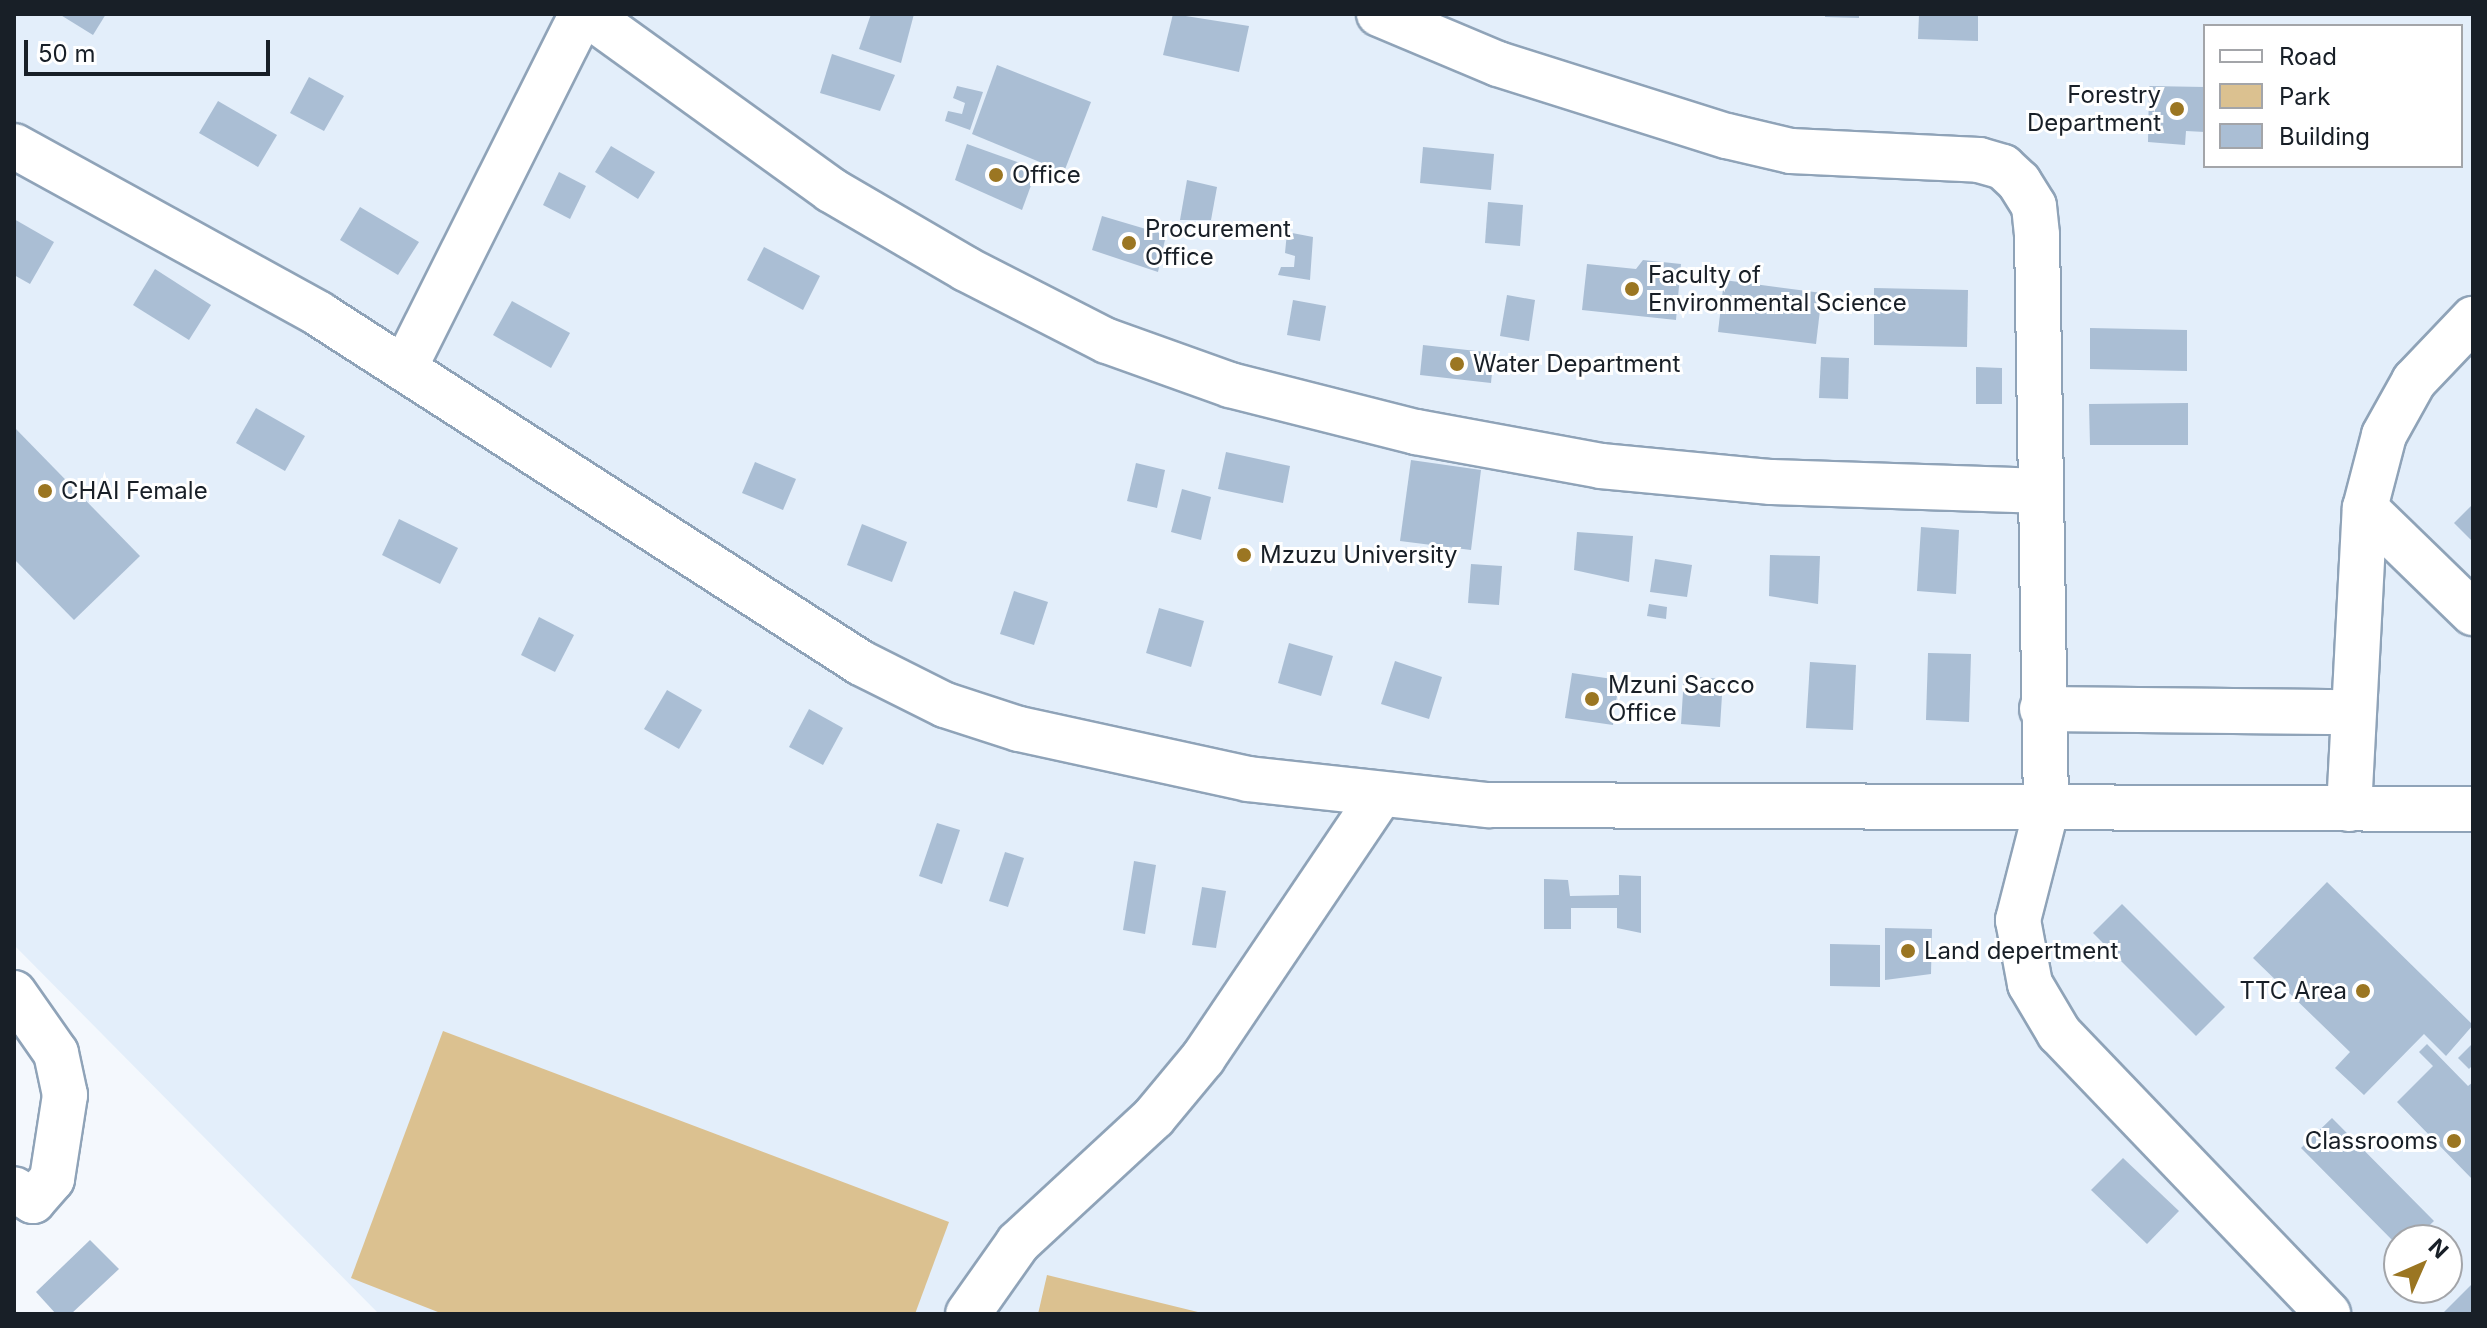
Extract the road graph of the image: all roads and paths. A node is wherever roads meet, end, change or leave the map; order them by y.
1 (585, 14) edge
2 (1379, 14) edge
3 (14, 146) edge
4 (2473, 319) edge
5 (405, 367) junction
6 (2038, 491) junction
7 (2365, 508) junction
8 (2473, 613) edge
9 (2042, 709) junction
10 (2353, 712) junction
11 (1380, 796) junction
12 (2349, 809) junction
13 (2473, 809) edge
14 (2046, 811) junction
15 (14, 993) edge
16 (14, 1189) edge
17 (968, 1314) edge
18 (2328, 1314) edge

1 - 5 street
1 - 6 street
2 - 6 street
3 - 5 street
4 - 7 street
5 - 11 street
6 - 9 street
7 - 8 street
7 - 10 street
9 - 10 street
9 - 14 street
10 - 12 street
11 - 14 street
11 - 17 street
12 - 13 street
12 - 14 street
14 - 18 street
15 - 16 street

